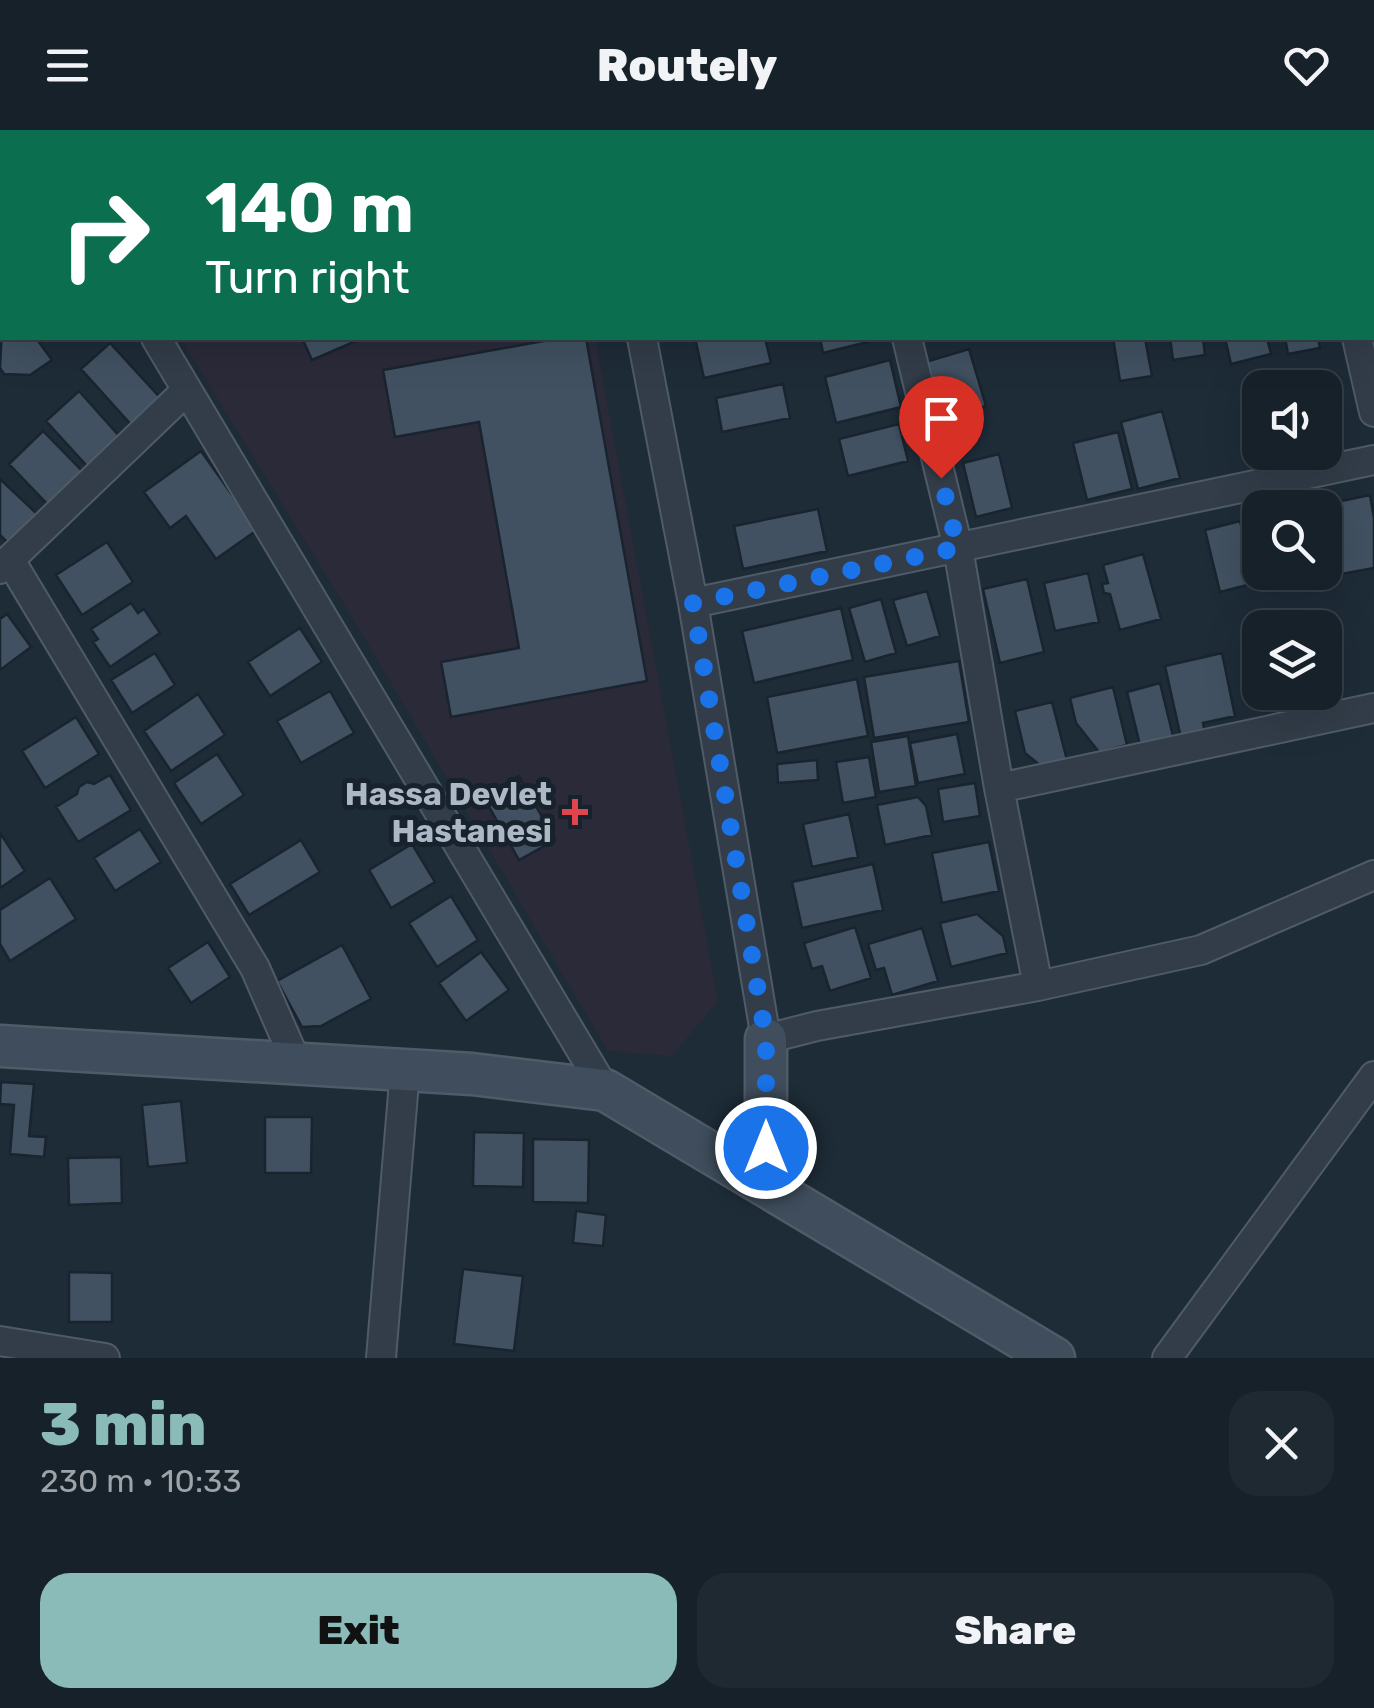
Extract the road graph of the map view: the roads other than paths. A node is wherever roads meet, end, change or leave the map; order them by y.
1 (157, 340) edge
2 (642, 340) edge
3 (909, 340) edge
4 (1357, 340) edge
5 (187, 390) junction
6 (1374, 412) edge
7 (1374, 460) edge
8 (958, 548) junction
9 (5, 565) edge
10 (693, 603) junction
11 (1374, 708) edge
12 (999, 788) junction
13 (1374, 876) edge
14 (1038, 986) junction
15 (6, 1037) edge
16 (766, 1039) junction
17 (297, 1064) junction
18 (405, 1070) junction
19 (1374, 1076) edge
20 (605, 1090) junction
21 (766, 1184) junction
22 (0, 1341) edge
23 (105, 1358) edge
24 (381, 1358) edge
25 (1054, 1358) edge
26 (1166, 1358) edge

1 - 5 street
2 - 10 street
3 - 8 street
4 - 6 street
5 - 9 street
5 - 20 street
7 - 8 street
8 - 10 street
8 - 12 street
9 - 17 street
10 - 16 street
11 - 12 street
12 - 14 street
13 - 14 street
14 - 16 street
15 - 17 street
16 - 21 street
17 - 18 street
18 - 20 street
18 - 24 street
19 - 26 street
20 - 21 street
21 - 25 street
22 - 23 street

